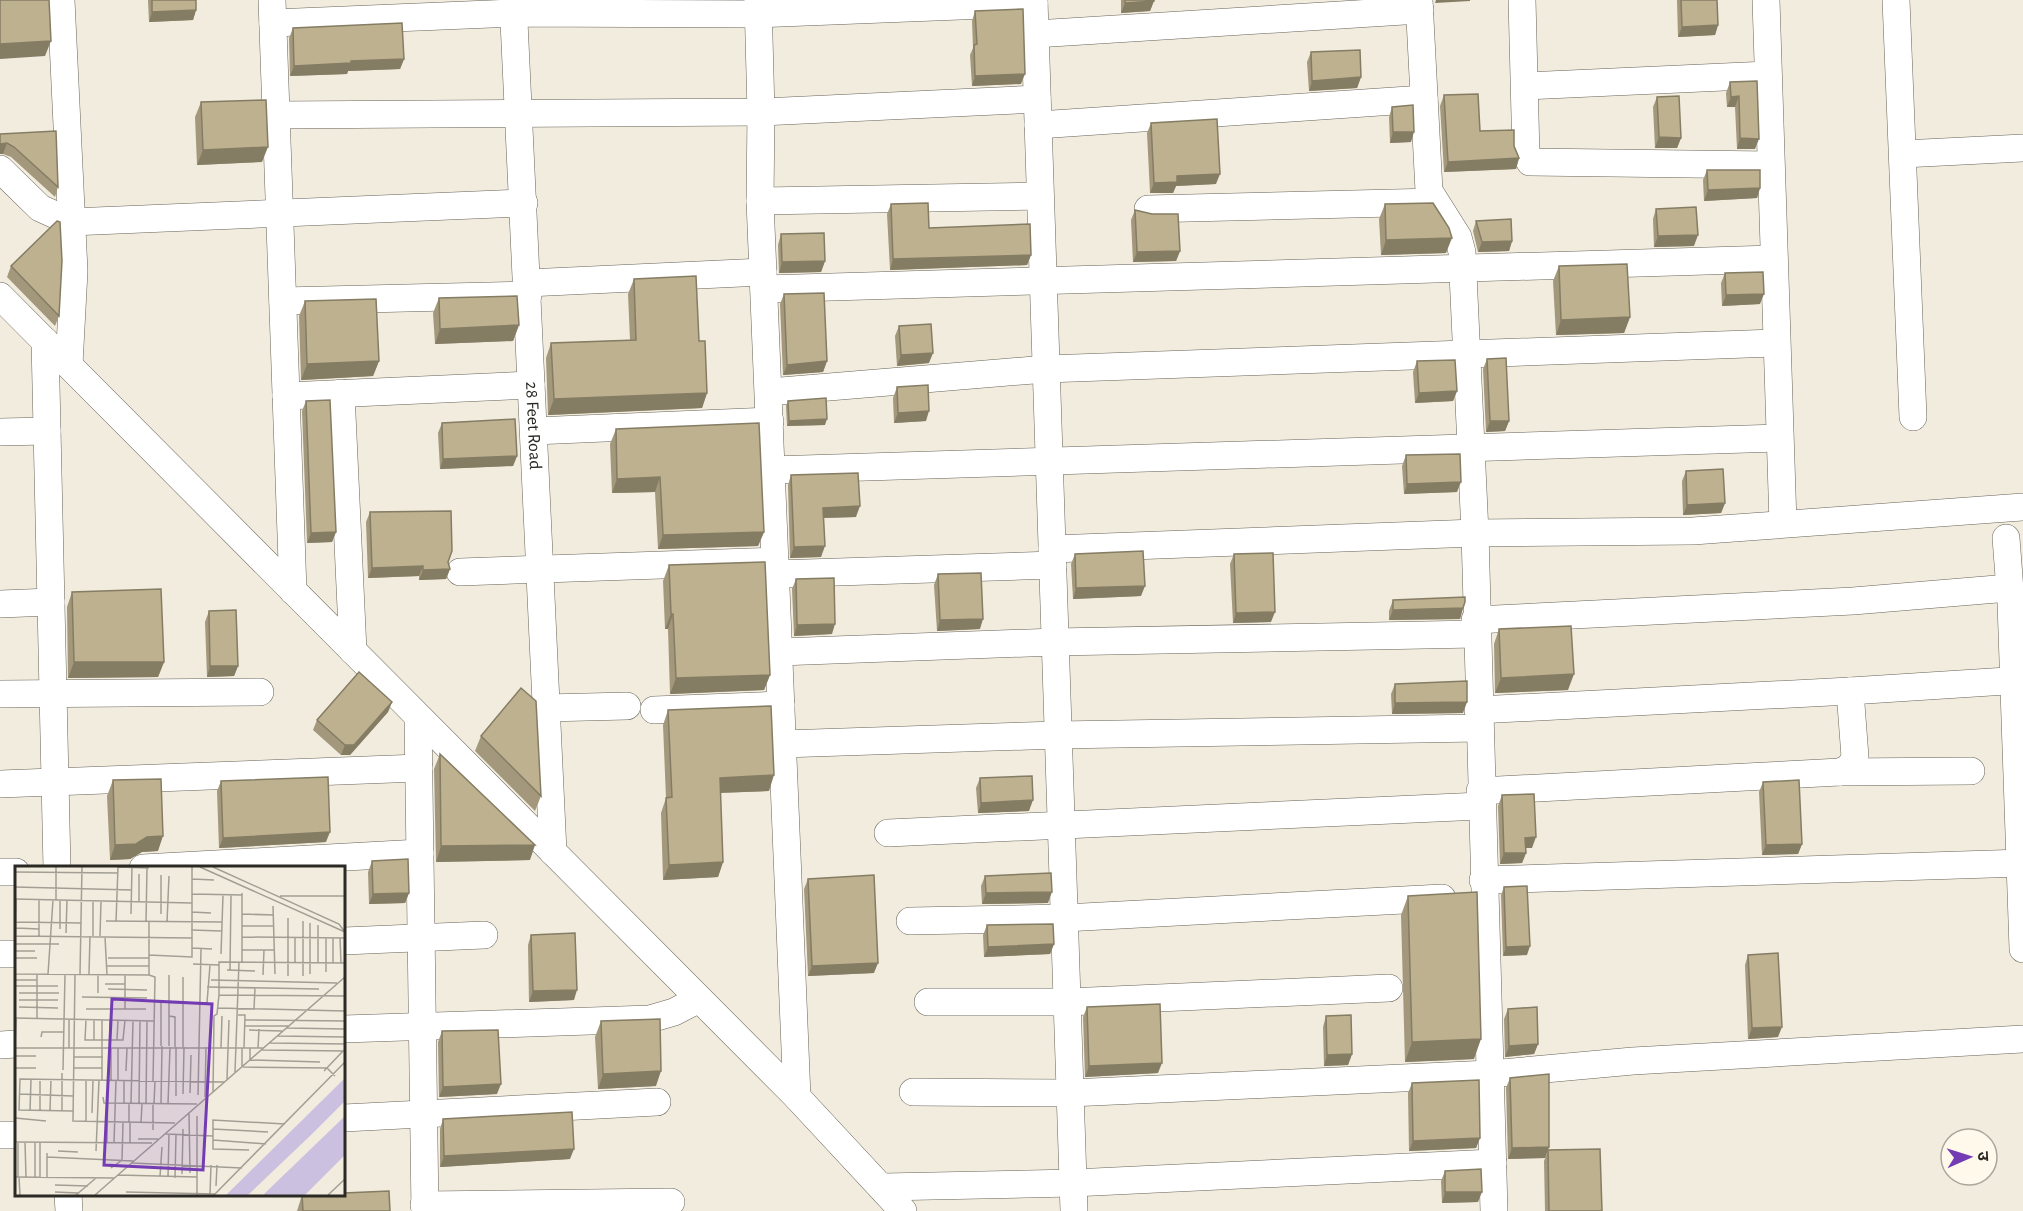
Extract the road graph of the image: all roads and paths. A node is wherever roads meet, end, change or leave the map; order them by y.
1 (61, 0) edge
2 (1522, 0) edge
3 (1531, 0) edge
4 (1766, 0) edge
5 (1896, 0) edge
6 (1034, 1) edge
7 (1419, 5) edge
8 (513, 7) edge
9 (758, 7) edge
10 (273, 11) edge
11 (1035, 34) junction
12 (1768, 75) junction
13 (1525, 86) junction
14 (1424, 99) junction
15 (520, 112) junction
16 (761, 112) junction
17 (1037, 112) junction
18 (276, 115) junction
19 (2023, 148) edge
20 (1903, 154) junction
21 (1770, 165) junction
22 (0, 169) edge
23 (1040, 195) junction
24 (760, 201) junction
25 (524, 202) junction
26 (1435, 202) junction
27 (1148, 209) dead end
28 (279, 212) junction
29 (71, 222) junction
30 (1773, 260) junction
31 (1462, 269) junction
32 (764, 280) junction
33 (1043, 281) junction
34 (527, 289) junction
35 (0, 296) edge
36 (283, 302) junction
37 (45, 341) junction
38 (1775, 343) junction
39 (1467, 356) junction
40 (69, 365) junction
41 (1046, 369) junction
42 (531, 385) junction
43 (769, 392) junction
44 (341, 393) junction
45 (286, 396) junction
46 (1913, 417) dead end
47 (770, 421) junction
48 (47, 431) junction
49 (534, 431) junction
50 (0, 432) edge
51 (1779, 438) junction
52 (1470, 448) junction
53 (1049, 461) junction
54 (771, 470) junction
55 (2023, 507) edge
56 (1783, 523) junction
57 (1475, 533) junction
58 (2006, 538) dead end
59 (1052, 557) junction
60 (540, 567) junction
61 (775, 567) junction
62 (460, 572) dead end
63 (2009, 588) junction
64 (293, 591) junction
65 (51, 602) junction
66 (0, 604) edge
67 (1476, 627) junction
68 (1055, 642) junction
69 (353, 651) junction
70 (778, 652) junction
71 (2018, 680) edge
72 (1850, 691) junction
73 (260, 692) dead end
74 (0, 694) edge
75 (53, 694) junction
76 (781, 705) junction
77 (627, 706) dead end
78 (546, 708) junction
79 (654, 710) dead end
80 (418, 717) junction
81 (1478, 719) junction
82 (1058, 735) junction
83 (782, 744) junction
84 (419, 768) junction
85 (1971, 771) dead end
86 (1840, 772) junction
87 (55, 782) junction
88 (0, 784) edge
89 (1481, 799) junction
90 (1061, 825) junction
91 (888, 833) dead end
92 (553, 852) junction
93 (420, 853) junction
94 (2022, 863) edge
95 (57, 866) edge
96 (164, 866) edge
97 (1484, 888) junction
98 (1064, 918) junction
99 (909, 921) dead end
100 (484, 935) dead end
101 (420, 937) junction
102 (345, 941) edge
103 (2023, 949) edge
104 (1389, 988) dead end
105 (699, 999) junction
106 (928, 1002) dead end
107 (1067, 1002) junction
108 (423, 1025) junction
109 (345, 1029) edge
110 (2023, 1039) edge
111 (15, 1044) edge
112 (0, 1045) edge
113 (1490, 1074) junction
114 (913, 1092) dead end
115 (1070, 1093) junction
116 (797, 1097) junction
117 (657, 1102) dead end
118 (422, 1114) junction
119 (345, 1118) edge
120 (1493, 1163) junction
121 (1073, 1182) junction
122 (884, 1187) junction
123 (68, 1196) edge
124 (671, 1202) dead end
125 (424, 1208) edge
126 (69, 1211) edge
127 (903, 1211) edge
128 (1074, 1211) edge
129 (1494, 1211) edge

1 - 29 street
2 - 3 street
2 - 13 street
4 - 12 street
5 - 20 street
6 - 9 street
6 - 11 street
7 - 11 street
7 - 14 street
8 - 9 street
8 - 10 street
8 - 15 street, 28 Feet Road
9 - 16 street
10 - 18 street
11 - 17 street
12 - 13 street
12 - 21 street
13 - 21 street
14 - 17 street
14 - 26 street
15 - 16 street
15 - 18 street
15 - 25 street, 28 Feet Road
16 - 17 street
16 - 24 street
17 - 23 street
18 - 28 street
19 - 20 street
20 - 46 street
21 - 30 street
22 - 29 street
23 - 24 street
23 - 33 street
24 - 32 street
25 - 28 street
25 - 34 street, 28 Feet Road
26 - 27 street
26 - 31 street
28 - 29 street
28 - 36 street
29 - 40 street
30 - 31 street
30 - 38 street
31 - 33 street
31 - 39 street
32 - 33 street
32 - 34 street
32 - 43 street
33 - 41 street
34 - 36 street
34 - 42 street, 28 Feet Road
35 - 37 street
36 - 45 street
37 - 40 street
37 - 48 street
38 - 39 street
38 - 51 street
39 - 41 street
39 - 52 street
40 - 64 street
41 - 43 street
41 - 53 street
42 - 44 street
42 - 49 street, 28 Feet Road
43 - 47 street
44 - 45 street
44 - 69 street
45 - 64 street
47 - 49 street
47 - 54 street
48 - 50 street
48 - 65 street
49 - 60 street, 28 Feet Road
51 - 52 street
51 - 56 street
52 - 53 street
52 - 57 street
53 - 54 street
53 - 59 street
54 - 61 street
55 - 56 street
56 - 57 street
57 - 59 street
57 - 67 street
58 - 63 street
59 - 61 street
59 - 68 street
60 - 61 street
60 - 62 street
60 - 78 street, 28 Feet Road
61 - 70 street
63 - 67 street
63 - 71 street
64 - 69 street
65 - 66 street
65 - 75 street
67 - 68 street
67 - 81 street
68 - 70 street
68 - 82 street
69 - 80 street
70 - 76 street
71 - 72 street
71 - 94 street
72 - 81 street
72 - 86 street
73 - 75 street
74 - 75 street
75 - 87 street
76 - 79 street
76 - 83 street
77 - 78 street
78 - 92 street, 28 Feet Road
80 - 84 street
80 - 92 street
81 - 82 street
81 - 89 street
82 - 83 street
82 - 90 street
83 - 116 street
84 - 87 street
84 - 93 street
85 - 86 street
86 - 89 street
87 - 88 street
87 - 95 street
89 - 90 street
89 - 97 street
90 - 91 street
90 - 98 street
92 - 105 street
93 - 96 street
93 - 101 street
94 - 97 street
94 - 103 street
97 - 98 street
97 - 113 street
98 - 99 street
98 - 107 street
100 - 101 street
101 - 102 street
101 - 108 street
104 - 107 street
105 - 108 street
105 - 116 street
106 - 107 street
107 - 115 street
108 - 109 street
108 - 118 street
110 - 113 street
111 - 112 street
113 - 115 street
113 - 120 street
114 - 115 street
115 - 121 street
116 - 122 street
117 - 118 street
118 - 119 street
118 - 125 street
120 - 121 street
120 - 129 street
121 - 122 street
121 - 128 street
122 - 127 street
123 - 126 street
124 - 125 street

